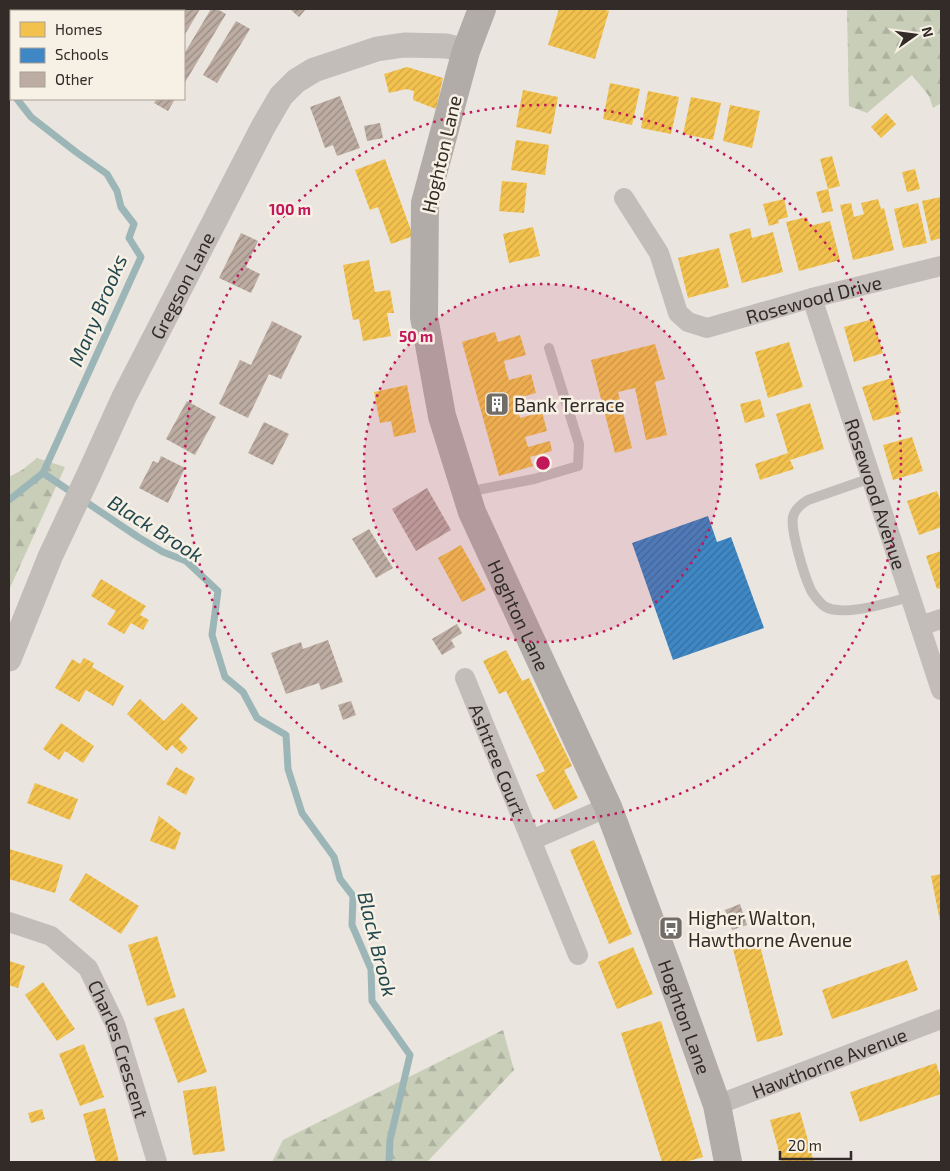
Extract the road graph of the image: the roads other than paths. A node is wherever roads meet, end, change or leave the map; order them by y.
1 (482, 9) edge
2 (466, 51) junction
3 (624, 198) dead end
4 (941, 266) edge
5 (812, 298) junction
6 (549, 348) dead end
7 (871, 478) junction
8 (466, 492) junction
9 (910, 597) junction
10 (941, 619) edge
11 (920, 626) junction
12 (9, 659) edge
13 (465, 678) dead end
14 (941, 690) edge
15 (608, 807) junction
16 (532, 840) junction
17 (9, 922) edge
18 (578, 955) dead end
19 (941, 1019) edge
20 (717, 1105) junction
21 (157, 1162) edge
22 (728, 1162) edge

1 - 2 main road, Hoghton Lane
2 - 8 main road, Hoghton Lane
2 - 12 street, Gregson Lane
3 - 5 street, Rosewood Drive
4 - 5 street, Rosewood Drive
5 - 7 street, Rosewood Avenue
6 - 8 lane
7 - 9 street, Rosewood Avenue
7 - 9 lane
8 - 15 main road, Hoghton Lane
9 - 11 street, Rosewood Avenue
10 - 11 street
11 - 14 street, Rosewood Avenue
13 - 16 street, Ashtree Court
15 - 16 street, Ashtree Court
15 - 20 main road, Hoghton Lane
16 - 18 street, Ashtree Court
17 - 21 street, Charles Crescent
19 - 20 street, Hawthorne Avenue
20 - 22 main road, Hoghton Lane

